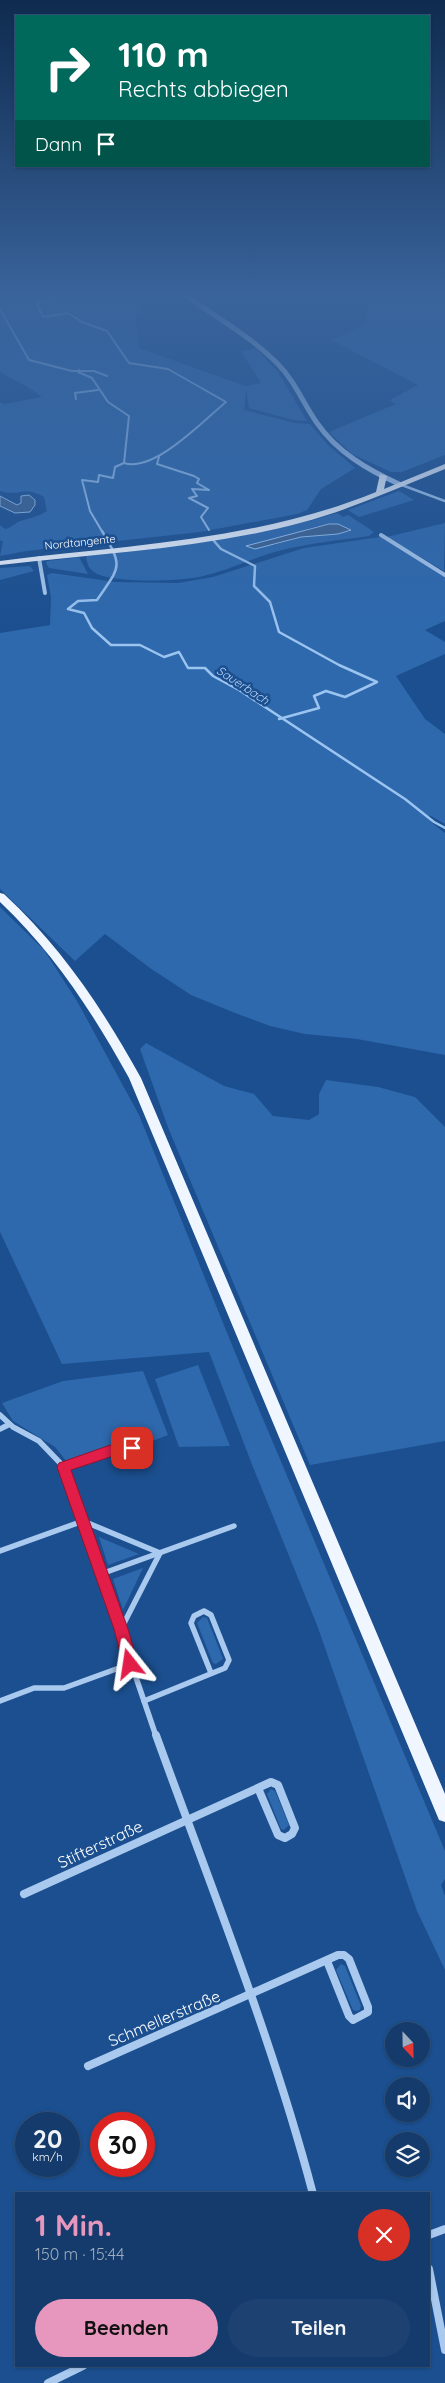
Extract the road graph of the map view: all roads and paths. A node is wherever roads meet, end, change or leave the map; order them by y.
1 (307, 404) edge
2 (445, 466) edge
3 (383, 476) junction
4 (399, 484) junction
5 (379, 493) junction
6 (445, 501) edge
7 (382, 535) dead end
8 (39, 558) junction
9 (0, 563) edge
10 (445, 575) edge
11 (45, 593) dead end
12 (0, 896) edge
13 (0, 1416) edge
14 (8, 1425) junction
15 (0, 1428) edge
16 (140, 1459) dead end
17 (64, 1467) junction
18 (83, 1521) junction
19 (234, 1526) dead end
20 (0, 1551) edge
21 (160, 1553) junction
22 (101, 1574) junction
23 (121, 1629) junction
24 (130, 1664) junction
25 (211, 1674) junction
26 (0, 1701) edge
27 (144, 1701) junction
28 (258, 1788) junction
29 (445, 1814) edge
30 (186, 1819) junction
31 (24, 1894) dead end
32 (327, 1961) junction
33 (251, 1995) junction
34 (88, 2066) dead end
35 (313, 2192) edge
36 (445, 2229) edge
37 (430, 2235) edge
38 (430, 2274) edge
39 (445, 2350) edge
40 (82, 2367) edge
41 (48, 2383) edge

1 - 3 street
2 - 4 main road
3 - 4 street
3 - 5 main road
4 - 5 main road
4 - 6 street
5 - 8 main road, Nordtangente
7 - 10 street
8 - 9 main road, Nordtangente
8 - 11 street
12 - 29 main road
13 - 14 street
14 - 15 street
14 - 17 street
16 - 17 street
17 - 18 street
18 - 20 street
18 - 21 street
18 - 22 street
19 - 21 street
21 - 22 street
21 - 23 street
22 - 23 street
23 - 24 street
24 - 26 street
24 - 27 street
25 - 25 street
25 - 27 street
27 - 30 street
28 - 28 street
28 - 30 street, Stifterstraße
30 - 31 street, Stifterstraße
30 - 33 street
32 - 32 street, Schmellerstraße
32 - 33 street, Schmellerstraße
33 - 34 street, Schmellerstraße
33 - 35 street
36 - 37 street
38 - 39 street
40 - 41 street

